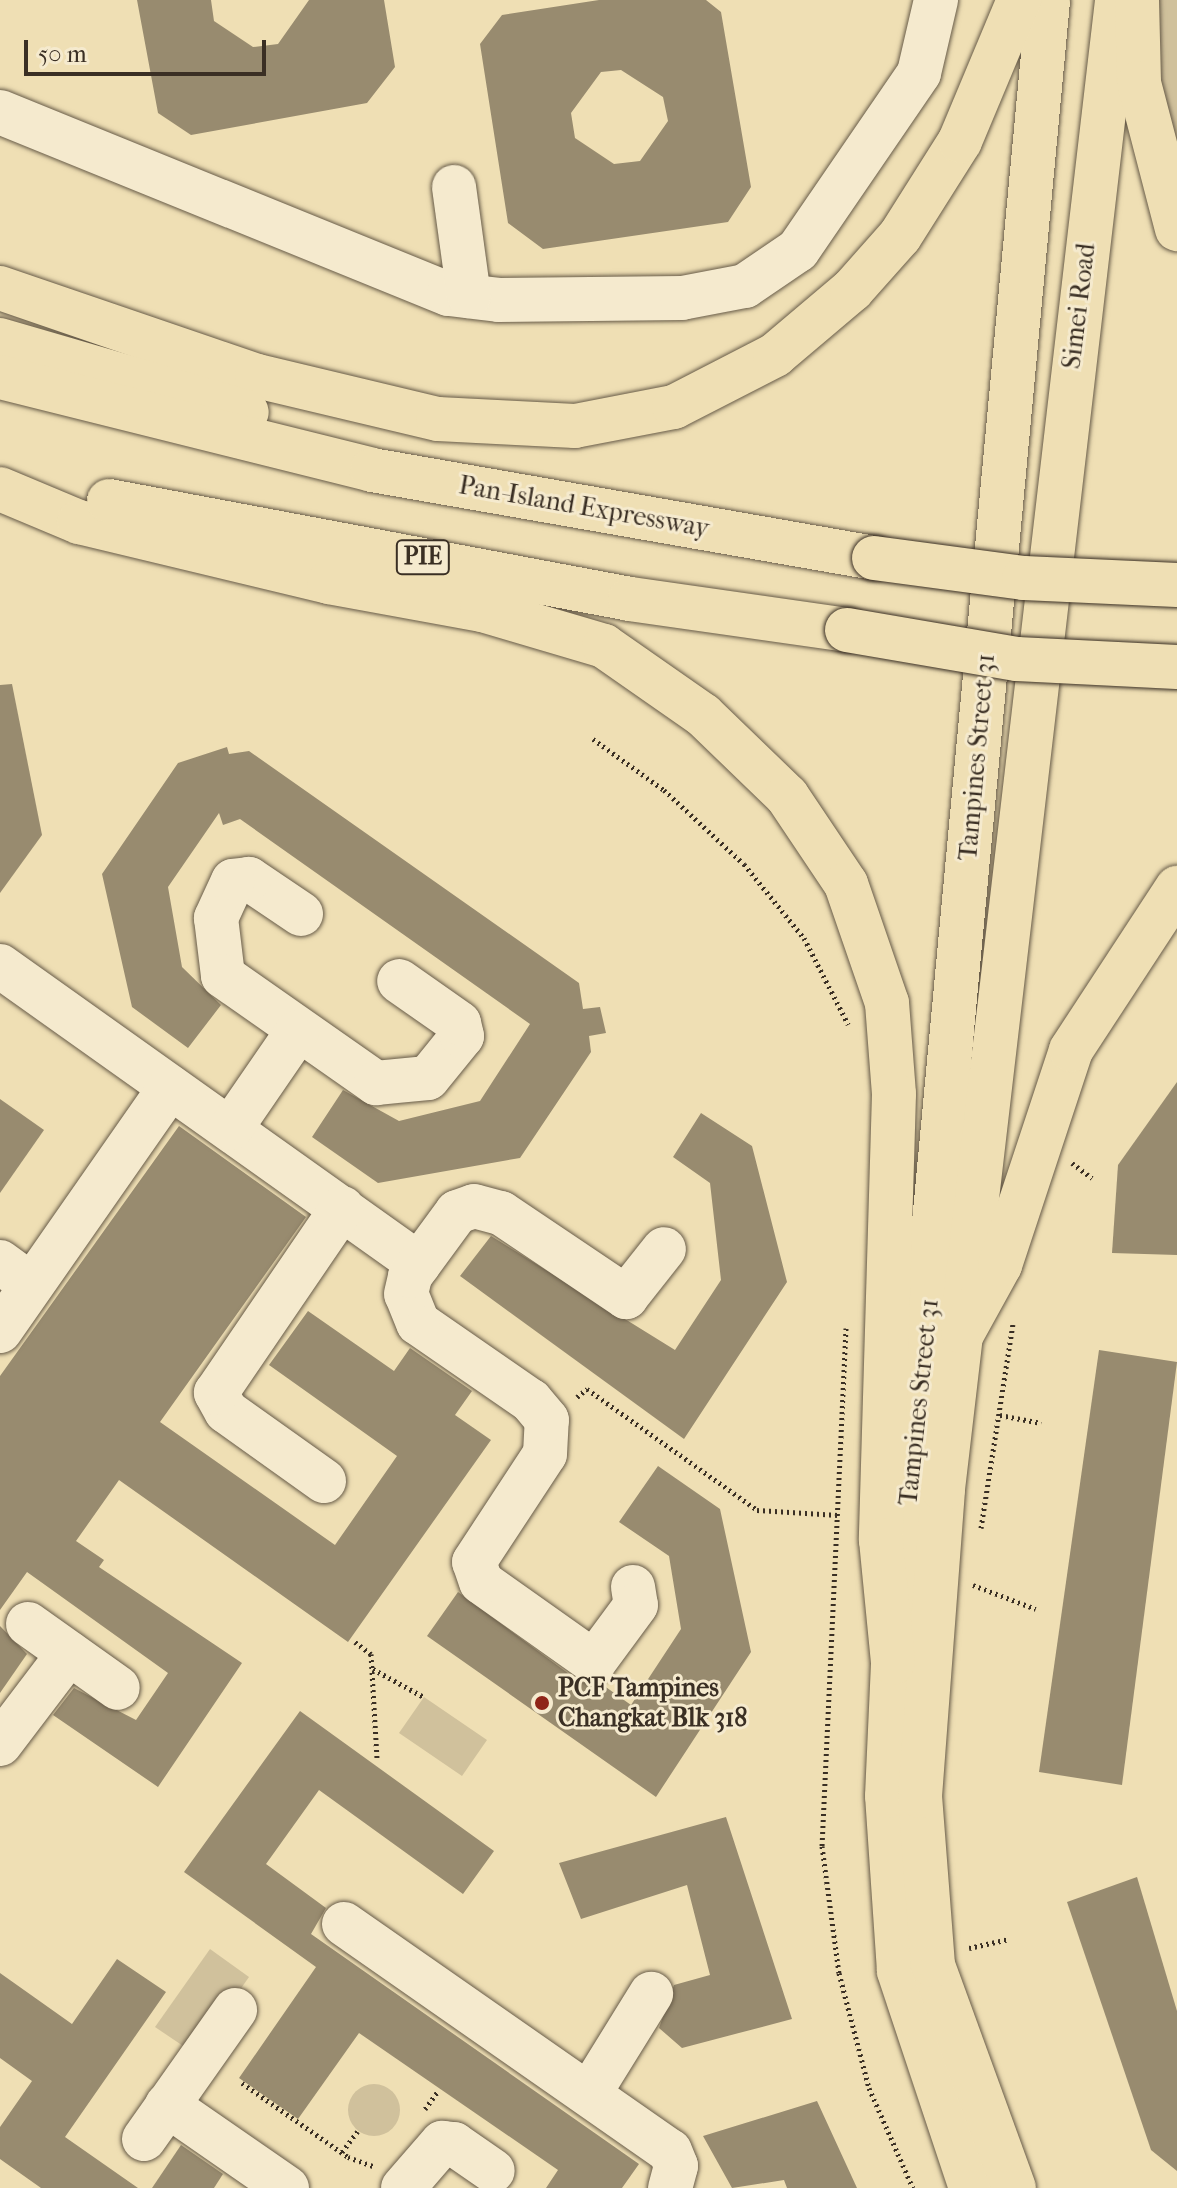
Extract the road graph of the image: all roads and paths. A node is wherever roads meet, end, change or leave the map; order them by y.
1 (936, 0) edge
2 (1019, 0) edge
3 (1048, 0) edge
4 (1117, 0) edge
5 (1137, 0) edge
6 (0, 112) edge
7 (454, 187) dead end
8 (1177, 229) edge
9 (0, 288) edge
10 (469, 296) junction
11 (0, 340) edge
12 (0, 377) edge
13 (0, 482) edge
14 (0, 489) edge
15 (638, 515) junction
16 (1177, 585) edge
17 (1040, 612) joint
18 (1177, 667) edge
19 (593, 739) dead end
20 (1177, 888) edge
21 (301, 914) dead end
22 (0, 966) edge
23 (399, 981) dead end
24 (297, 1032) junction
25 (849, 1034) dead end
26 (170, 1087) junction
27 (240, 1146) junction
28 (342, 1208) junction
29 (664, 1249) dead end
30 (419, 1264) junction
31 (16, 1273) edge
32 (1014, 1316) dead end
33 (847, 1321) dead end
34 (0, 1331) edge
35 (963, 1332) junction
36 (1000, 1415) junction
37 (547, 1420) junction
38 (1041, 1423) dead end
39 (324, 1481) dead end
40 (838, 1515) junction
41 (979, 1539) dead end
42 (974, 1569) dead end
43 (972, 1585) junction
44 (633, 1587) dead end
45 (971, 1600) dead end
46 (1036, 1609) dead end
47 (28, 1624) dead end
48 (355, 1642) dead end
49 (69, 1653) junction
50 (893, 1662) junction
51 (372, 1669) junction
52 (118, 1688) dead end
53 (424, 1697) dead end
54 (0, 1744) edge
55 (377, 1758) dead end
56 (344, 1924) dead end
57 (963, 1934) dead end
58 (1009, 1939) dead end
59 (964, 1949) junction
60 (968, 1963) dead end
61 (651, 1994) dead end
62 (235, 2010) dead end
63 (242, 2083) dead end
64 (438, 2091) dead end
65 (589, 2094) junction
66 (415, 2123) dead end
67 (358, 2131) dead end
68 (342, 2153) junction
69 (493, 2171) dead end
70 (396, 2174) edge
71 (287, 2188) edge
72 (670, 2188) edge
73 (913, 2188) edge
74 (971, 2188) edge
75 (1014, 2188) edge

1 - 10 lane
2 - 9 main road
3 - 50 main road, Tampines Street 31
4 - 17 main road, Simei Road
5 - 8 main road
6 - 10 lane
7 - 10 lane
11 - 15 main road
12 - 15 main road, Pan-Island Expressway
13 - 18 main road, PIE, bridge
14 - 50 main road
15 - 16 main road, Pan-Island Expressway, bridge
17 - 35 main road, Tampines Street 31
19 - 25 path
20 - 35 main road
21 - 24 lane
22 - 26 lane
23 - 24 lane
24 - 27 lane
26 - 27 lane
26 - 31 lane
27 - 28 lane
28 - 30 lane
28 - 39 lane
29 - 30 lane
30 - 37 lane
31 - 34 lane
32 - 36 path
33 - 40 path
35 - 75 main road, Tampines Street 31
36 - 38 path
36 - 41 path
37 - 40 path
37 - 44 lane
40 - 73 path
42 - 43 path
43 - 45 path
43 - 46 path
47 - 49 lane
48 - 51 path
49 - 52 lane
49 - 54 lane
50 - 74 main road, Tampines Street 31
51 - 53 path
51 - 55 path
56 - 65 lane
57 - 59 path
58 - 59 path
59 - 60 path
61 - 65 lane
62 - 71 lane
63 - 68 path
64 - 66 path
65 - 72 lane
67 - 68 path
68 - 70 path
69 - 70 lane

